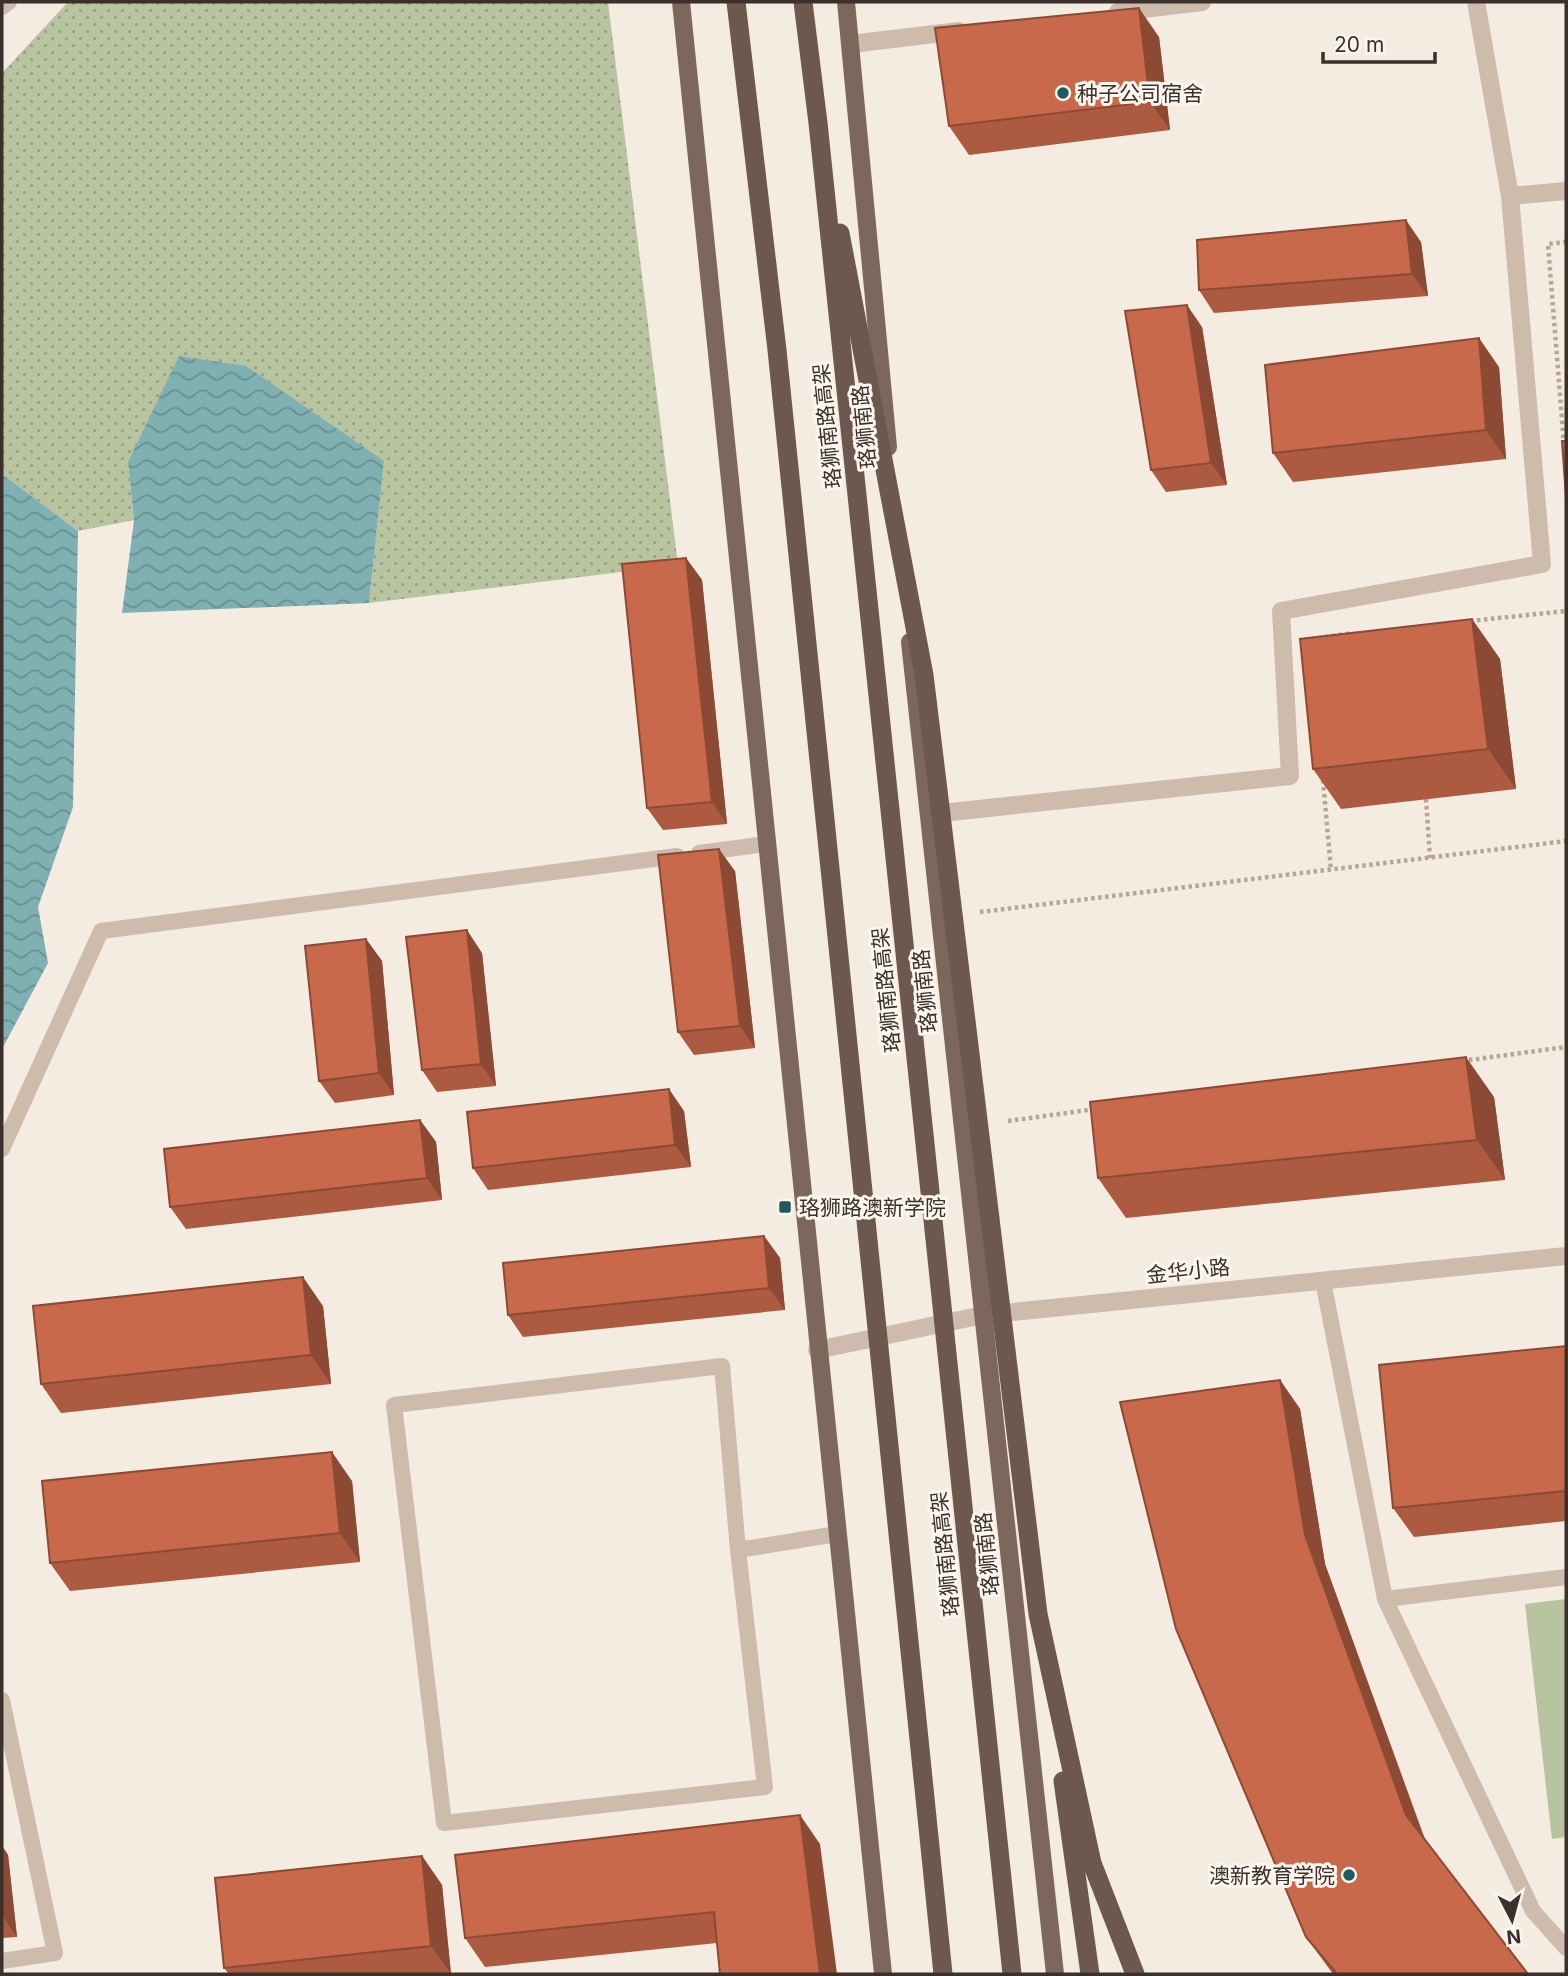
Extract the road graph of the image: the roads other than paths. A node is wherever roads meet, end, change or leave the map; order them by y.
1 (9, 2) edge
2 (681, 2) edge
3 (736, 2) edge
4 (803, 2) edge
5 (846, 2) edge
6 (1202, 2) edge
7 (1476, 2) edge
8 (2, 7) edge
9 (1107, 13) edge
10 (972, 29) edge
11 (851, 44) junction
12 (818, 122) junction
13 (1566, 191) edge
14 (1510, 196) junction
15 (941, 813) junction
16 (766, 844) junction
17 (2, 1149) edge
18 (1566, 1256) edge
19 (1322, 1281) junction
20 (983, 1315) junction
21 (817, 1350) junction
22 (837, 1534) junction
23 (738, 1550) junction
24 (1566, 1577) edge
25 (1385, 1599) junction
26 (1038, 1614) junction
27 (2, 1700) edge
28 (1566, 1948) edge
29 (2, 1961) edge
30 (883, 1974) edge
31 (943, 1974) edge
32 (1012, 1974) edge
33 (1055, 1974) edge
34 (1090, 1974) edge
35 (1135, 1974) edge

1 - 8 lane
2 - 16 main road
3 - 31 highway, 珞狮南路高架
4 - 12 highway, 珞狮南路高架
5 - 11 main road, 珞狮南路
6 - 9 street
7 - 14 street
10 - 11 street
11 - 20 main road, 珞狮南路
12 - 15 highway
12 - 32 highway, 珞狮南路高架
13 - 14 street
14 - 15 street
15 - 26 highway
16 - 17 lane
16 - 21 main road
18 - 19 street, 金华小路
19 - 20 street, 金华小路
19 - 25 lane
20 - 21 street, 金华小路
20 - 33 main road, 珞狮南路
21 - 22 main road
22 - 23 lane
22 - 30 main road
23 - 23 lane
24 - 25 lane
25 - 28 lane
26 - 34 highway
26 - 35 highway
27 - 29 lane

